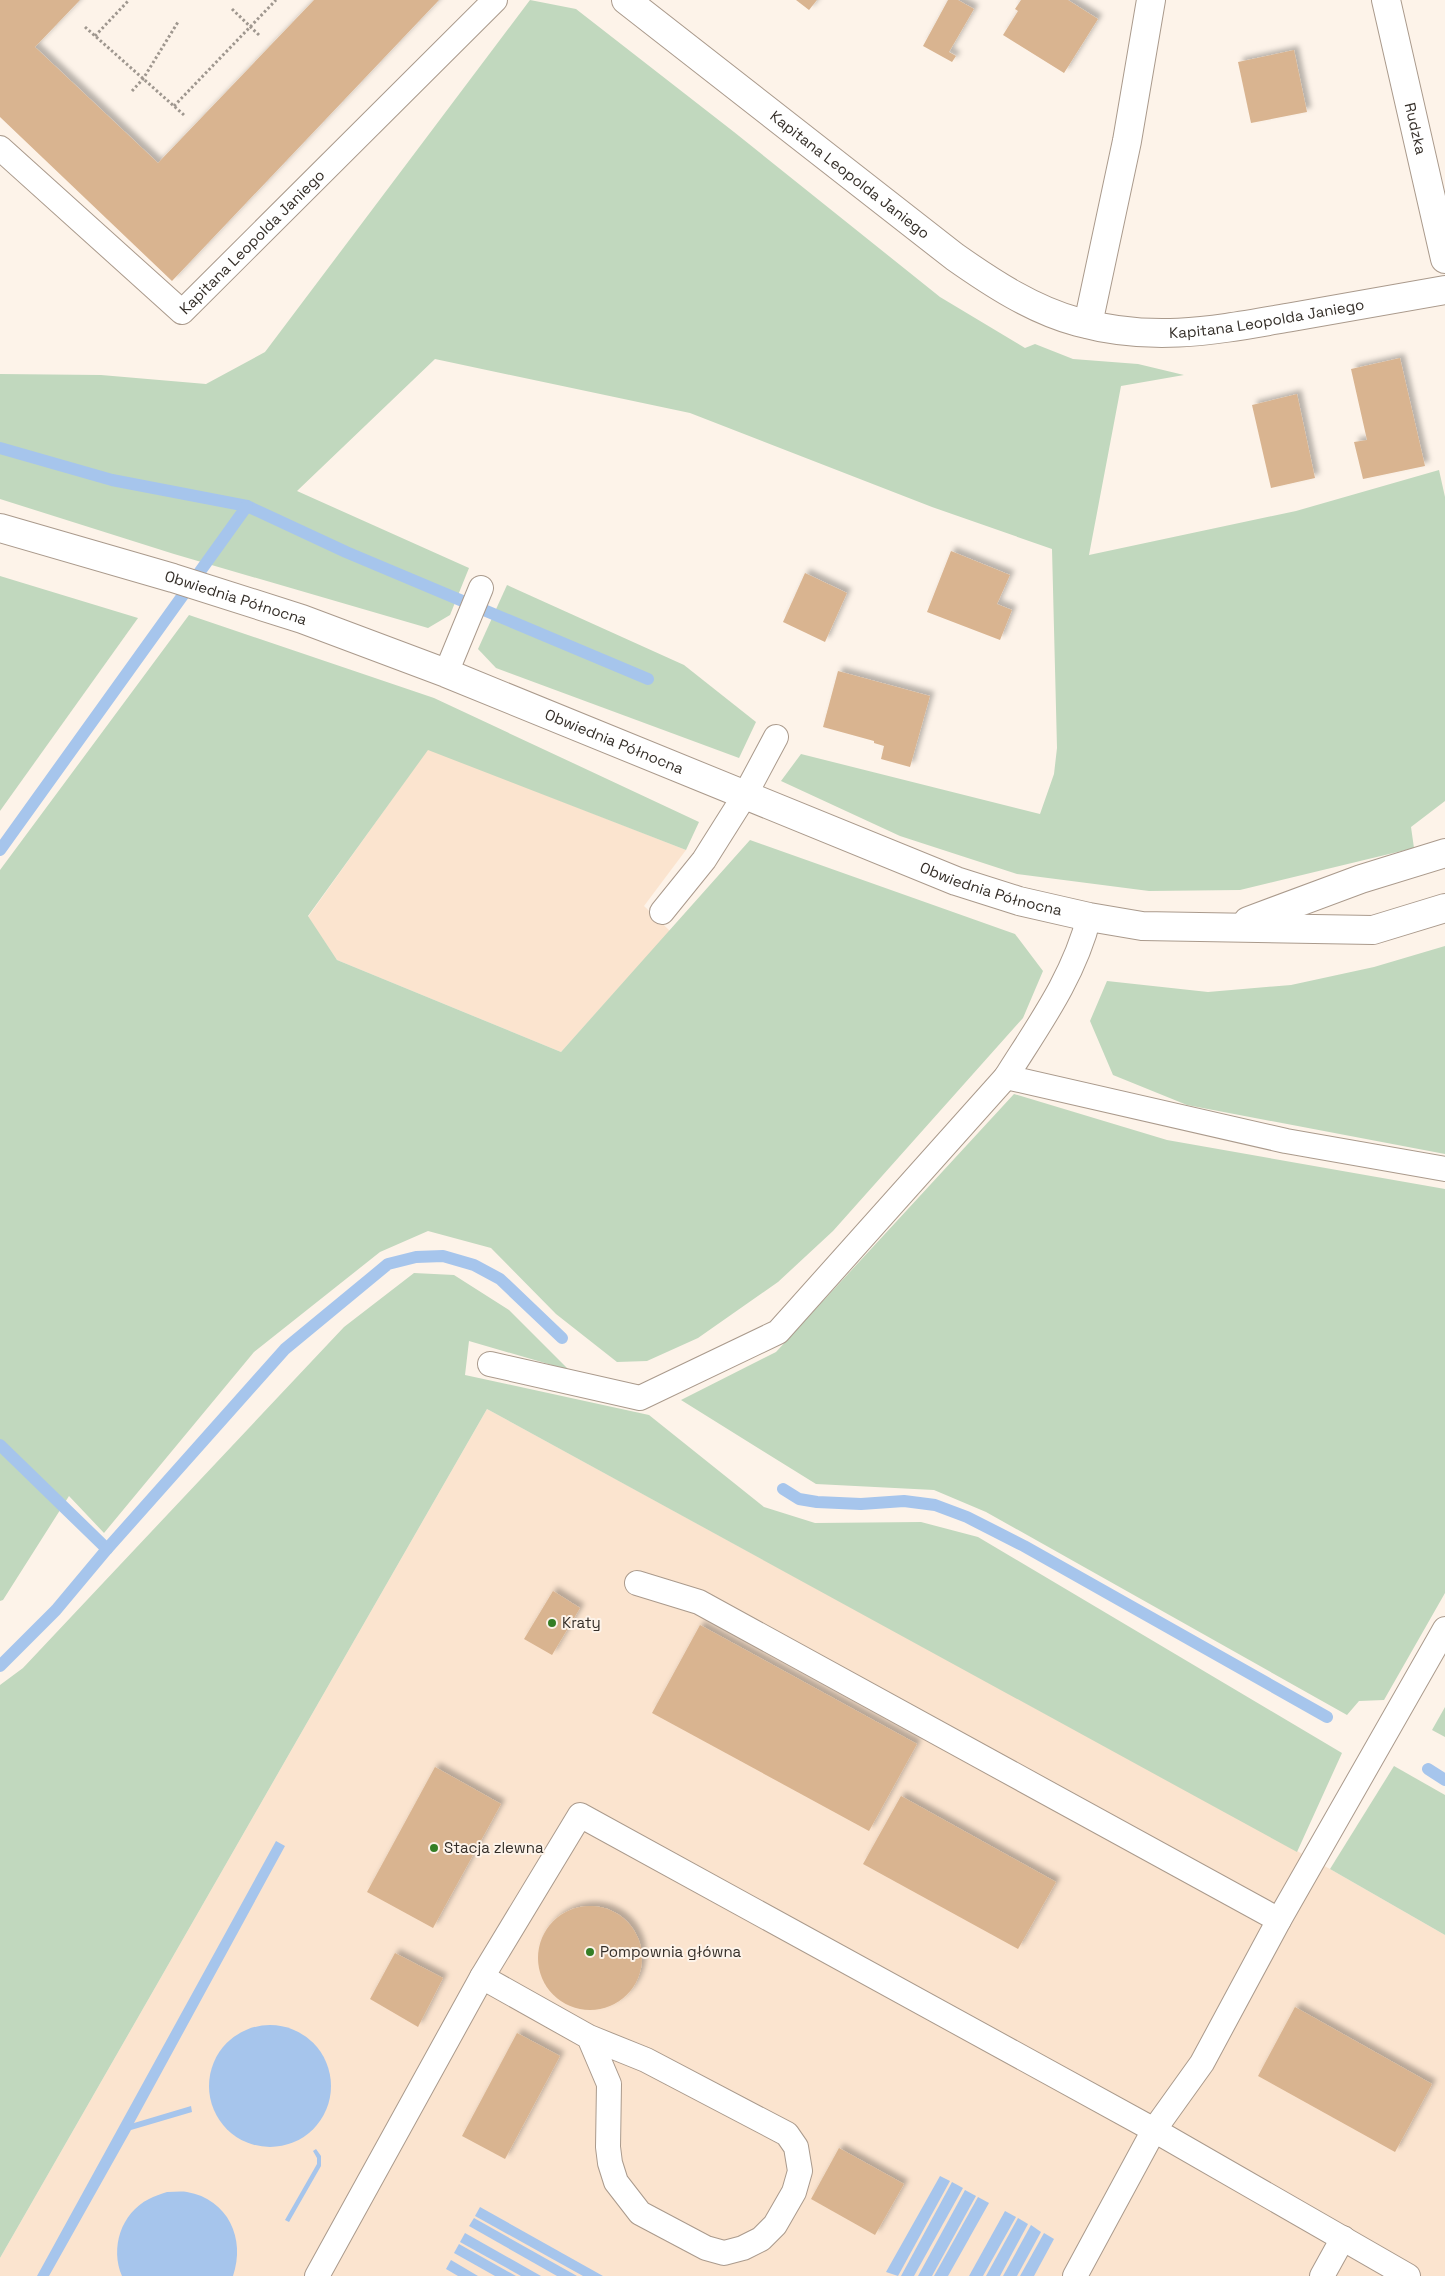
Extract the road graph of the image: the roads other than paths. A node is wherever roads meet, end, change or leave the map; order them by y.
1 (495, 0) edge
2 (626, 0) edge
3 (1151, 0) edge
4 (1386, 0) edge
5 (0, 148) edge
6 (1445, 259) edge
7 (1445, 290) edge
8 (1088, 324) junction
9 (0, 528) edge
10 (481, 588) dead end
11 (446, 673) junction
12 (776, 737) dead end
13 (745, 795) junction
14 (1445, 853) edge
15 (1445, 908) edge
16 (662, 912) dead end
17 (1089, 917) junction
18 (1234, 926) junction
19 (1006, 1077) junction
20 (1445, 1169) edge
21 (490, 1364) dead end
22 (637, 1583) dead end
23 (1445, 1629) edge
24 (1279, 1920) junction
25 (482, 1977) junction
26 (589, 2038) junction
27 (1154, 2130) junction
28 (1343, 2238) junction
29 (317, 2276) edge
30 (1075, 2276) edge
31 (1322, 2276) edge
32 (1408, 2276) edge

1 - 5 lane, Kapitana Leopolda Janiego
2 - 8 main road, Kapitana Leopolda Janiego
3 - 8 main road
4 - 6 main road, Rudzka
7 - 8 main road, Kapitana Leopolda Janiego
9 - 11 main road, Obwiednia Północna
10 - 11 lane
11 - 13 main road, Obwiednia Północna
12 - 13 lane
13 - 16 lane
13 - 17 main road, Obwiednia Północna
14 - 18 main road, Obwiednia Północna
15 - 18 main road, Obwiednia Północna
17 - 18 main road, Obwiednia Północna
17 - 19 lane
19 - 20 lane
19 - 21 lane
22 - 24 lane
23 - 24 lane
24 - 27 lane
25 - 26 lane
25 - 27 lane
25 - 29 lane
26 - 26 lane
27 - 28 lane
27 - 30 lane
28 - 31 lane
28 - 32 lane

